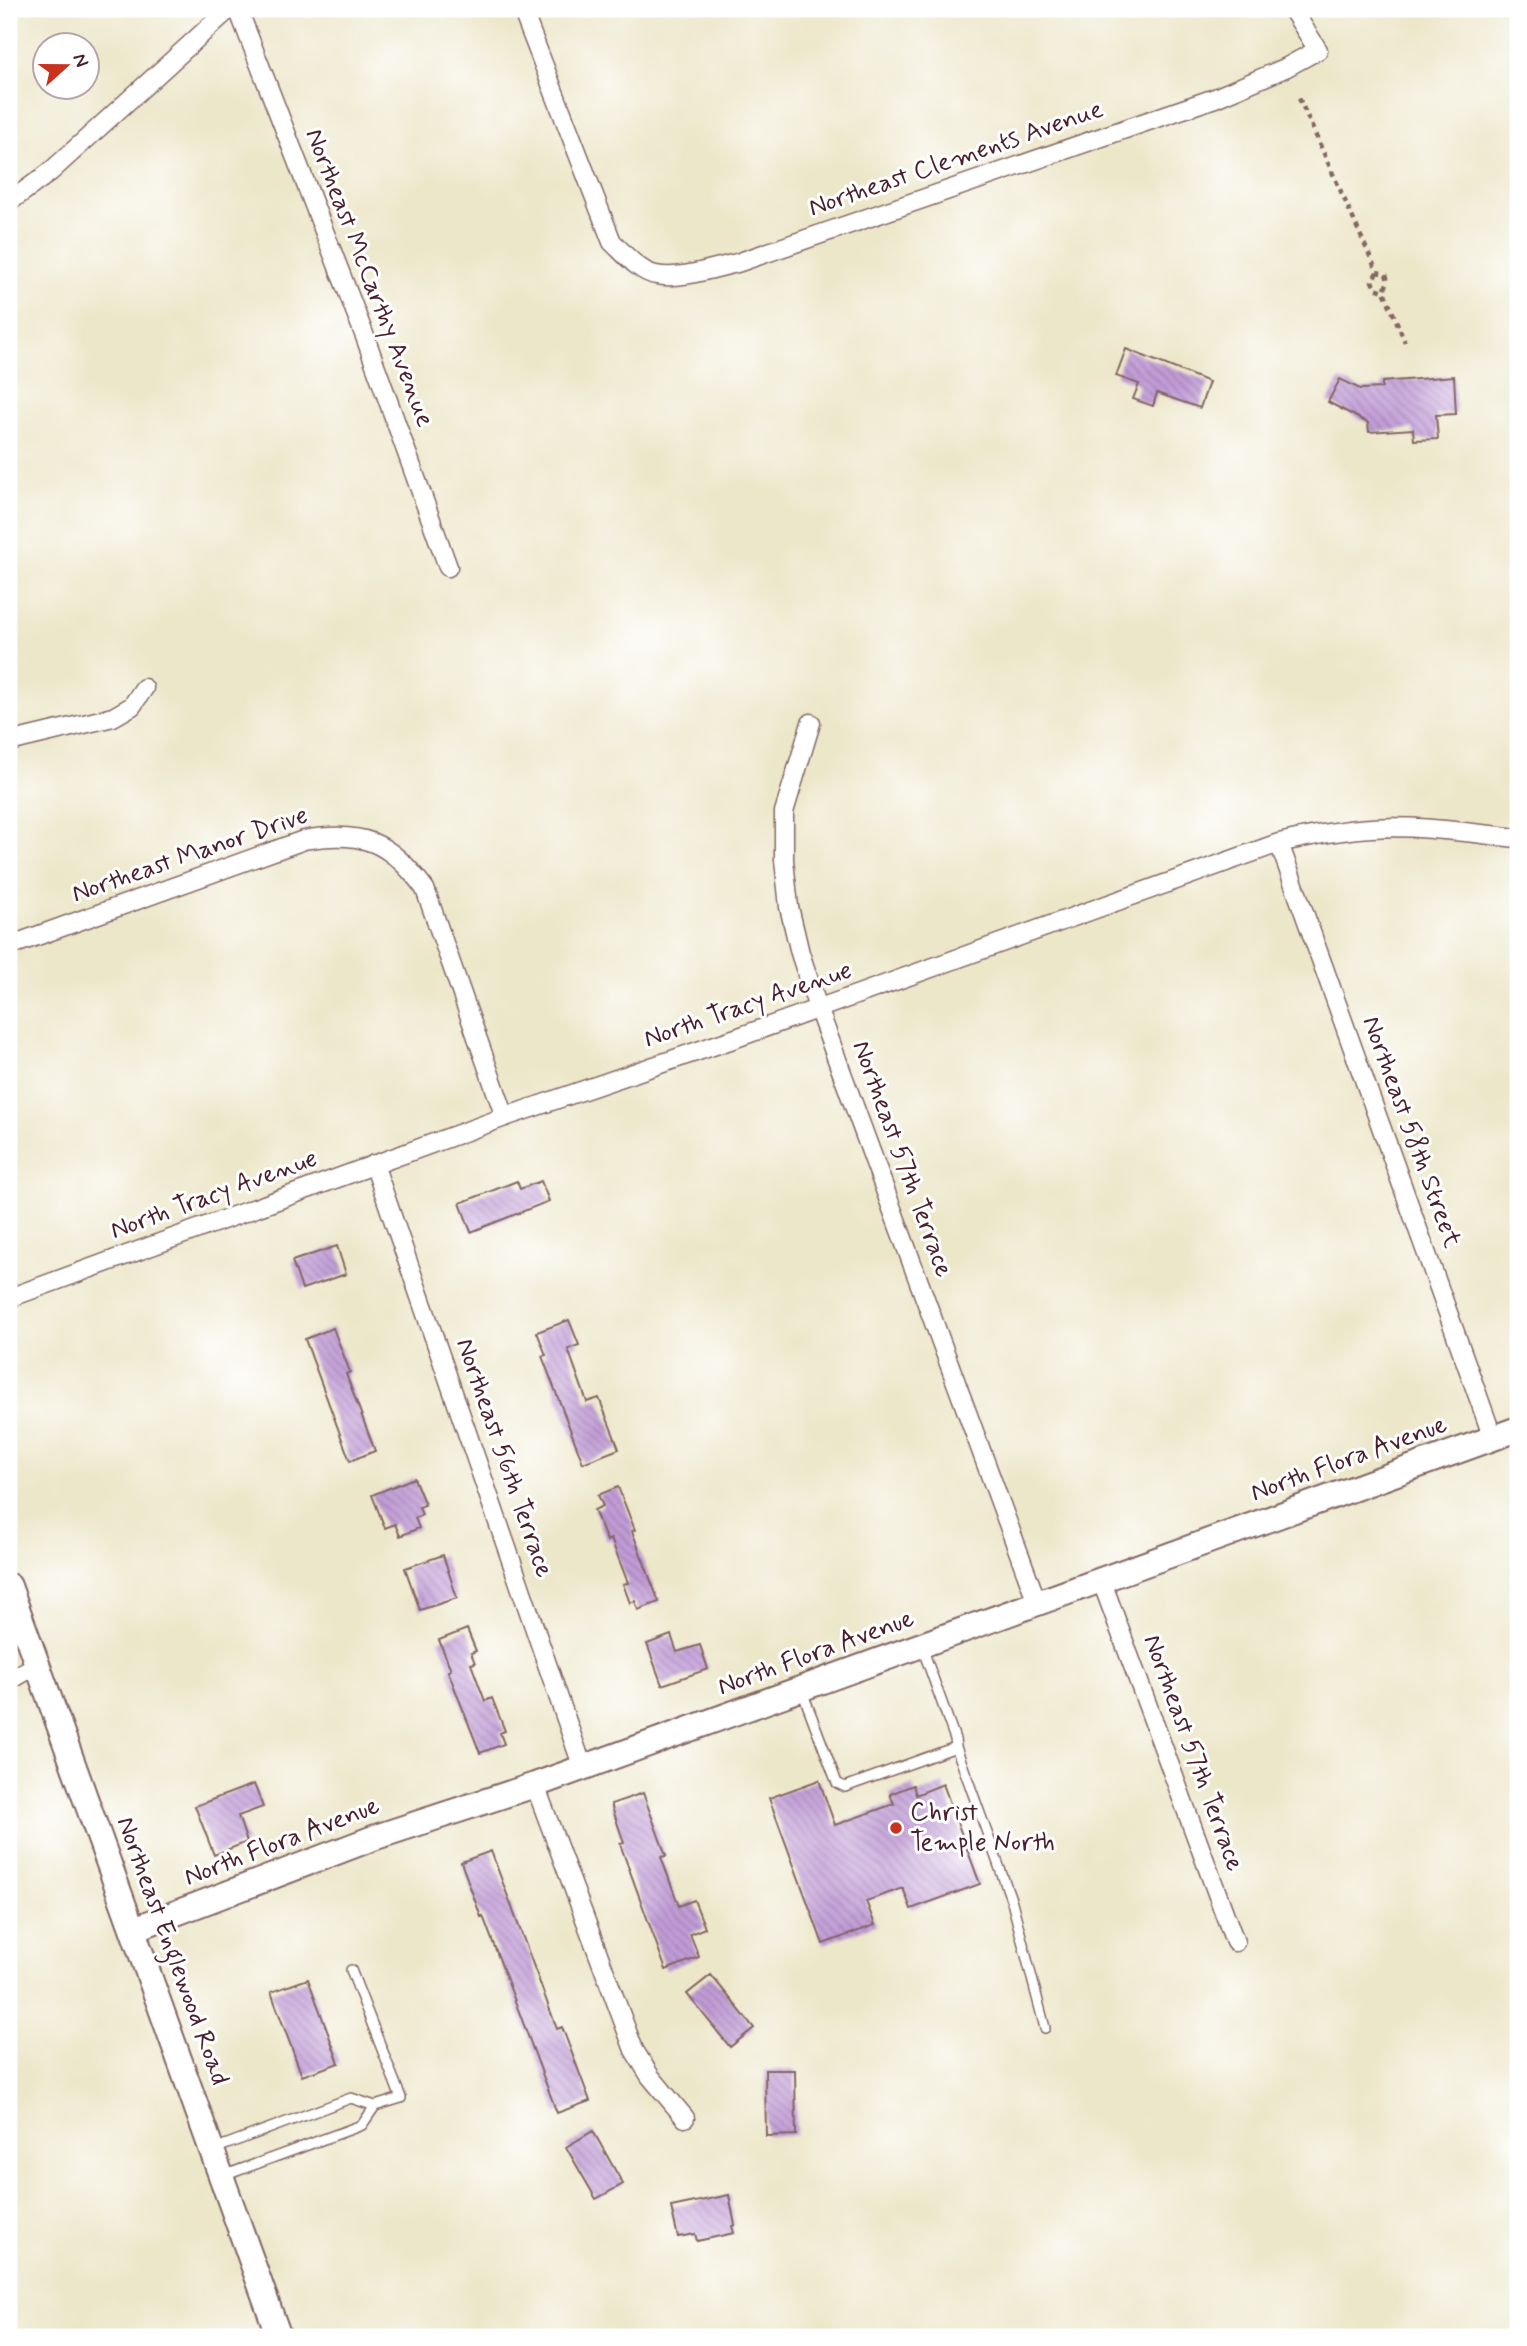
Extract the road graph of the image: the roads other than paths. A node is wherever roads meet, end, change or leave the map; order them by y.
1 (229, 9) edge
2 (238, 9) edge
3 (522, 9) edge
4 (1292, 9) edge
5 (9, 202) edge
6 (448, 567) dead end
7 (144, 688) dead end
8 (811, 723) dead end
9 (9, 742) edge
10 (1518, 838) edge
11 (1279, 843) junction
12 (9, 946) edge
13 (818, 1008) junction
14 (505, 1117) junction
15 (374, 1164) junction
16 (9, 1298) edge
17 (1518, 1429) edge
18 (1493, 1438) junction
19 (1102, 1581) junction
20 (9, 1586) edge
21 (1038, 1605) junction
22 (922, 1647) junction
23 (36, 1665) junction
24 (9, 1681) edge
25 (802, 1689) junction
26 (956, 1747) junction
27 (583, 1768) junction
28 (535, 1785) junction
29 (134, 1929) junction
30 (1235, 1942) dead end
31 (351, 1970) dead end
32 (1045, 2028) dead end
33 (375, 2106) junction
34 (685, 2118) dead end
35 (212, 2150) junction
36 (222, 2177) junction
37 (279, 2337) edge

1 - 5 street
2 - 6 street, Northeast McCarthy Avenue
3 - 4 street, Northeast Clements Avenue
7 - 9 street
8 - 13 street, Northeast 57th Terrace
10 - 11 street, North Tracy Avenue
11 - 13 street, North Tracy Avenue
11 - 18 street, Northeast 58th Street
12 - 14 street, Northeast Manor Drive
13 - 14 street, North Tracy Avenue
13 - 21 street, Northeast 57th Terrace
14 - 15 street, North Tracy Avenue
15 - 16 street, North Tracy Avenue
15 - 27 street, Northeast 56th Terrace
17 - 18 street, North Flora Avenue
18 - 19 street, North Flora Avenue
19 - 21 street, North Flora Avenue
19 - 30 street, Northeast 57th Terrace
20 - 23 street, Northeast Englewood Road
21 - 22 street, North Flora Avenue
22 - 25 street, North Flora Avenue
22 - 26 lane
23 - 24 street
23 - 29 street, Northeast Englewood Road
25 - 26 lane
25 - 27 street, North Flora Avenue
26 - 32 lane
27 - 28 street, North Flora Avenue
28 - 29 street, North Flora Avenue
28 - 34 street
29 - 35 street, Northeast Englewood Road
31 - 33 lane
33 - 35 lane
33 - 36 lane
35 - 36 street, Northeast Englewood Road
36 - 37 street, Northeast Englewood Road

